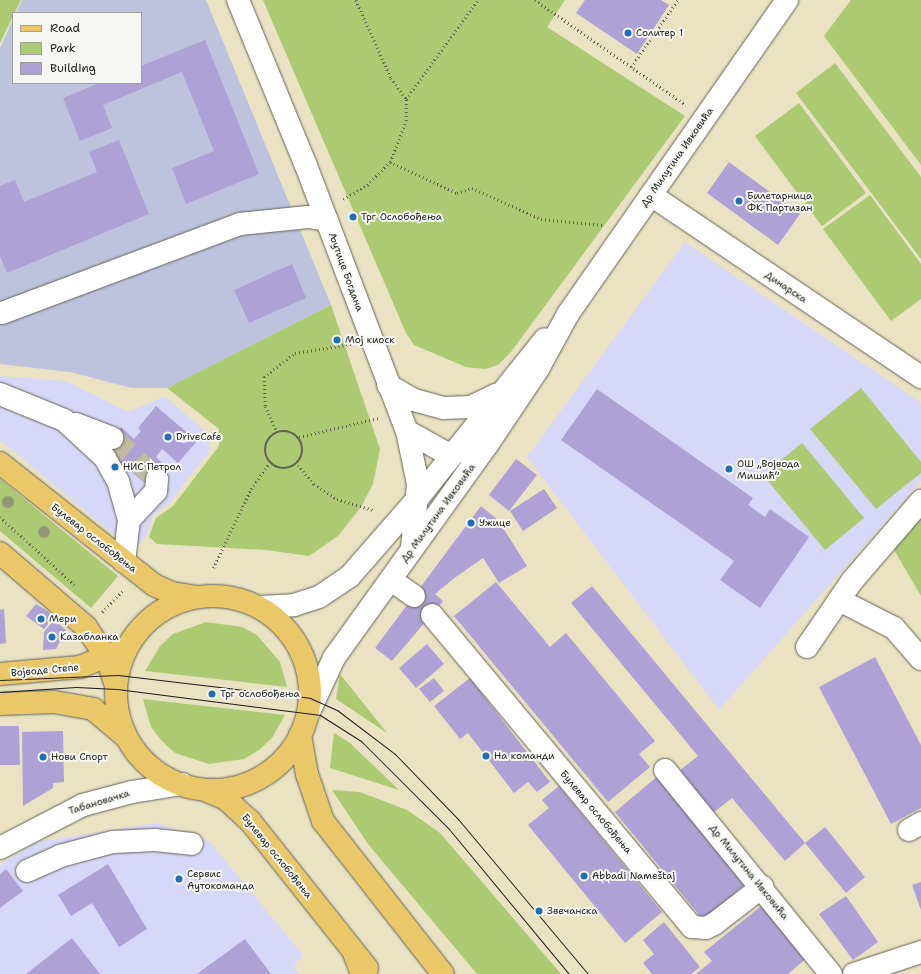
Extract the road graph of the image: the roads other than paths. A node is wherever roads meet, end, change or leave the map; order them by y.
1 (238, 0) edge
2 (787, 0) edge
3 (651, 195) junction
4 (325, 215) junction
5 (2, 313) dead end
6 (568, 314) junction
7 (921, 377) edge
8 (388, 385) junction
9 (499, 393) junction
10 (0, 394) edge
11 (64, 420) junction
12 (407, 431) junction
13 (112, 438) tunnel mouth
14 (487, 445) junction
15 (452, 454) junction
16 (0, 463) edge
17 (157, 479) dead end
18 (418, 498) junction
19 (921, 501) edge
20 (129, 520) junction
21 (411, 551) junction
22 (0, 553) edge
23 (132, 568) junction
24 (391, 580) junction
25 (414, 596) dead end
26 (197, 597) junction
27 (840, 600) junction
28 (260, 608) junction
29 (432, 615) dead end
30 (131, 641) junction
31 (806, 647) dead end
32 (107, 658) junction
33 (921, 659) edge
34 (0, 674) edge
35 (117, 689) junction
36 (0, 692) edge
37 (0, 704) edge
38 (93, 709) junction
39 (309, 712) junction
40 (300, 735) junction
41 (128, 738) junction
42 (665, 770) dead end
43 (192, 787) junction
44 (192, 844) dead end
45 (0, 848) edge
46 (28, 871) dead end
47 (762, 887) junction
48 (921, 952) edge
49 (354, 953) junction
50 (362, 974) edge
51 (372, 974) edge
52 (443, 974) edge
53 (831, 974) edge
54 (854, 974) edge

1 - 4 street, Љутице Богдана
2 - 3 street, Др Милутина Ивковића
3 - 6 street, Др Милутина Ивковића
3 - 7 street, Динарска
4 - 5 street
4 - 8 street, Љутице Богдана
6 - 9 street, Др Милутина Ивковића
6 - 14 street, Др Милутина Ивковића
8 - 9 street
8 - 12 street, Љутице Богдана
9 - 15 street, Др Милутина Ивковића
10 - 11 street
11 - 13 street
11 - 20 street
12 - 15 street
12 - 18 street, Љутице Богдана
14 - 15 street
14 - 21 street, Др Милутина Ивковића
15 - 18 street, Др Милутина Ивковића
16 - 23 main road, Булевар ослобођења
17 - 20 street
18 - 21 street, Љутице Богдана
18 - 28 street, Др Милутина Ивковића
19 - 27 street
20 - 23 street
21 - 24 street, Др Милутина Ивковића
22 - 32 main road, Булевар ослобођења
23 - 26 main road, Булевар ослобођења
24 - 25 street
24 - 39 street, Др Милутина Ивковића
26 - 28 main road, Булевар ослобођења
26 - 30 main road, Булевар ослобођења
27 - 31 street
27 - 33 street
28 - 39 main road, Булевар ослобођења
29 - 47 street, Булевар ослобођења
30 - 32 main road, Војводе Степе
30 - 35 main road, Булевар ослобођења
32 - 34 main road, Војводе Степе
32 - 35 main road, Булевар ослобођења
35 - 41 main road, Булевар ослобођења
36 - 38 main road, Војводе Степе
37 - 38 main road, Војводе Степе
38 - 41 main road, Војводе Степе
39 - 40 main road, Булевар ослобођења
40 - 43 main road, Булевар ослобођења
40 - 52 main road
41 - 43 main road, Булевар ослобођења
42 - 47 street, Др Милутина Ивковића
43 - 45 street, Табановачка
43 - 49 main road, Булевар ослобођења
44 - 46 street
47 - 53 street, Др Милутина Ивковића
48 - 54 street
49 - 50 main road
49 - 51 main road, Булевар ослобођења

